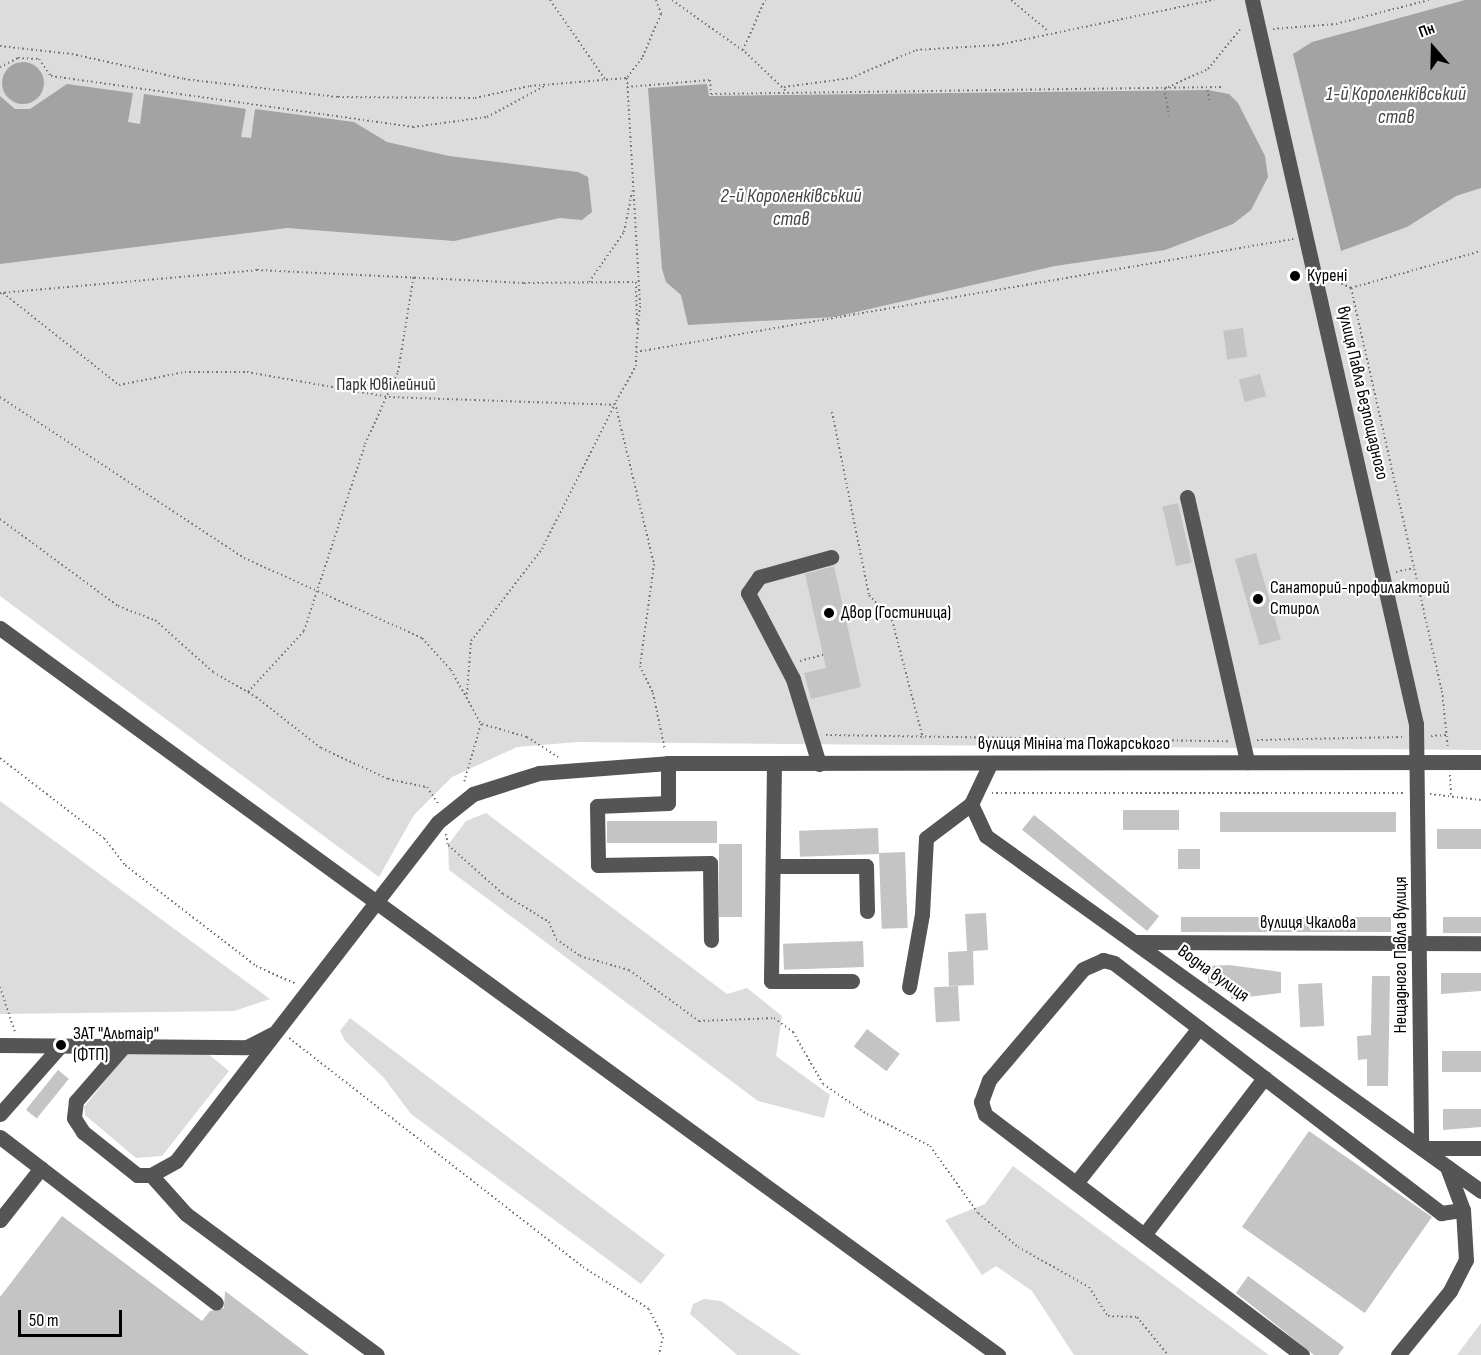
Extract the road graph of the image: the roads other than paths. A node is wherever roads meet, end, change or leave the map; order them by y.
1 (1253, 5) edge
2 (1187, 496) dead end
3 (831, 557) dead end
4 (0, 628) edge
5 (1420, 761) junction
6 (1247, 762) junction
7 (1481, 762) edge
8 (668, 764) junction
9 (774, 764) junction
10 (819, 764) junction
11 (990, 764) junction
12 (974, 798) junction
13 (774, 866) junction
14 (376, 902) junction
15 (867, 911) dead end
16 (711, 939) dead end
17 (1136, 942) junction
18 (1420, 943) junction
19 (1481, 943) edge
20 (852, 981) dead end
21 (909, 987) dead end
22 (1199, 1028) junction
23 (277, 1031) junction
24 (8, 1045) edge
25 (61, 1045) junction
26 (123, 1047) junction
27 (1264, 1078) junction
28 (0, 1114) edge
29 (0, 1137) edge
30 (1421, 1148) junction
31 (1481, 1148) edge
32 (1447, 1167) junction
33 (41, 1168) junction
34 (151, 1175) junction
35 (1076, 1183) junction
36 (1481, 1191) edge
37 (1463, 1210) junction
38 (0, 1220) edge
39 (1144, 1235) junction
40 (216, 1303) dead end
41 (377, 1355) edge
42 (998, 1355) edge
43 (1302, 1355) edge
44 (1398, 1355) edge

1 - 5 street, вулиця Павла Безпощадного
2 - 6 street
3 - 10 street
4 - 14 street
5 - 6 street, вулиця Мініна та Пожарського
5 - 7 street, вулиця Мініна та Пожарського
5 - 18 street, Нещадного Павла вулиця
6 - 11 street, вулиця Мініна та Пожарського
8 - 9 street, вулиця Мініна та Пожарського
8 - 14 street, вулиця Мініна та Пожарського
8 - 16 street
9 - 10 street, вулиця Мініна та Пожарського
9 - 13 street
10 - 11 street, вулиця Мініна та Пожарського
11 - 12 street
12 - 17 street, Водна вулиця
12 - 21 street
13 - 15 street
13 - 20 street
14 - 23 street, вулиця Мініна та Пожарського
14 - 42 street
17 - 18 street, вулиця Чкалова
17 - 30 street, Водна вулиця
18 - 19 street, вулиця Чкалова
18 - 30 street, Нещадного Павла вулиця
22 - 27 street
22 - 35 street
22 - 35 street
23 - 26 street
23 - 34 street, вулиця Мініна та Пожарського
24 - 25 street
25 - 26 street
25 - 28 street
26 - 34 street
27 - 37 street
27 - 39 street
29 - 33 street
30 - 31 street
30 - 32 street, Водна вулиця
32 - 36 street, Водна вулиця
32 - 37 street
33 - 38 street
33 - 40 street
34 - 41 street
35 - 39 street
37 - 44 street
39 - 43 street

